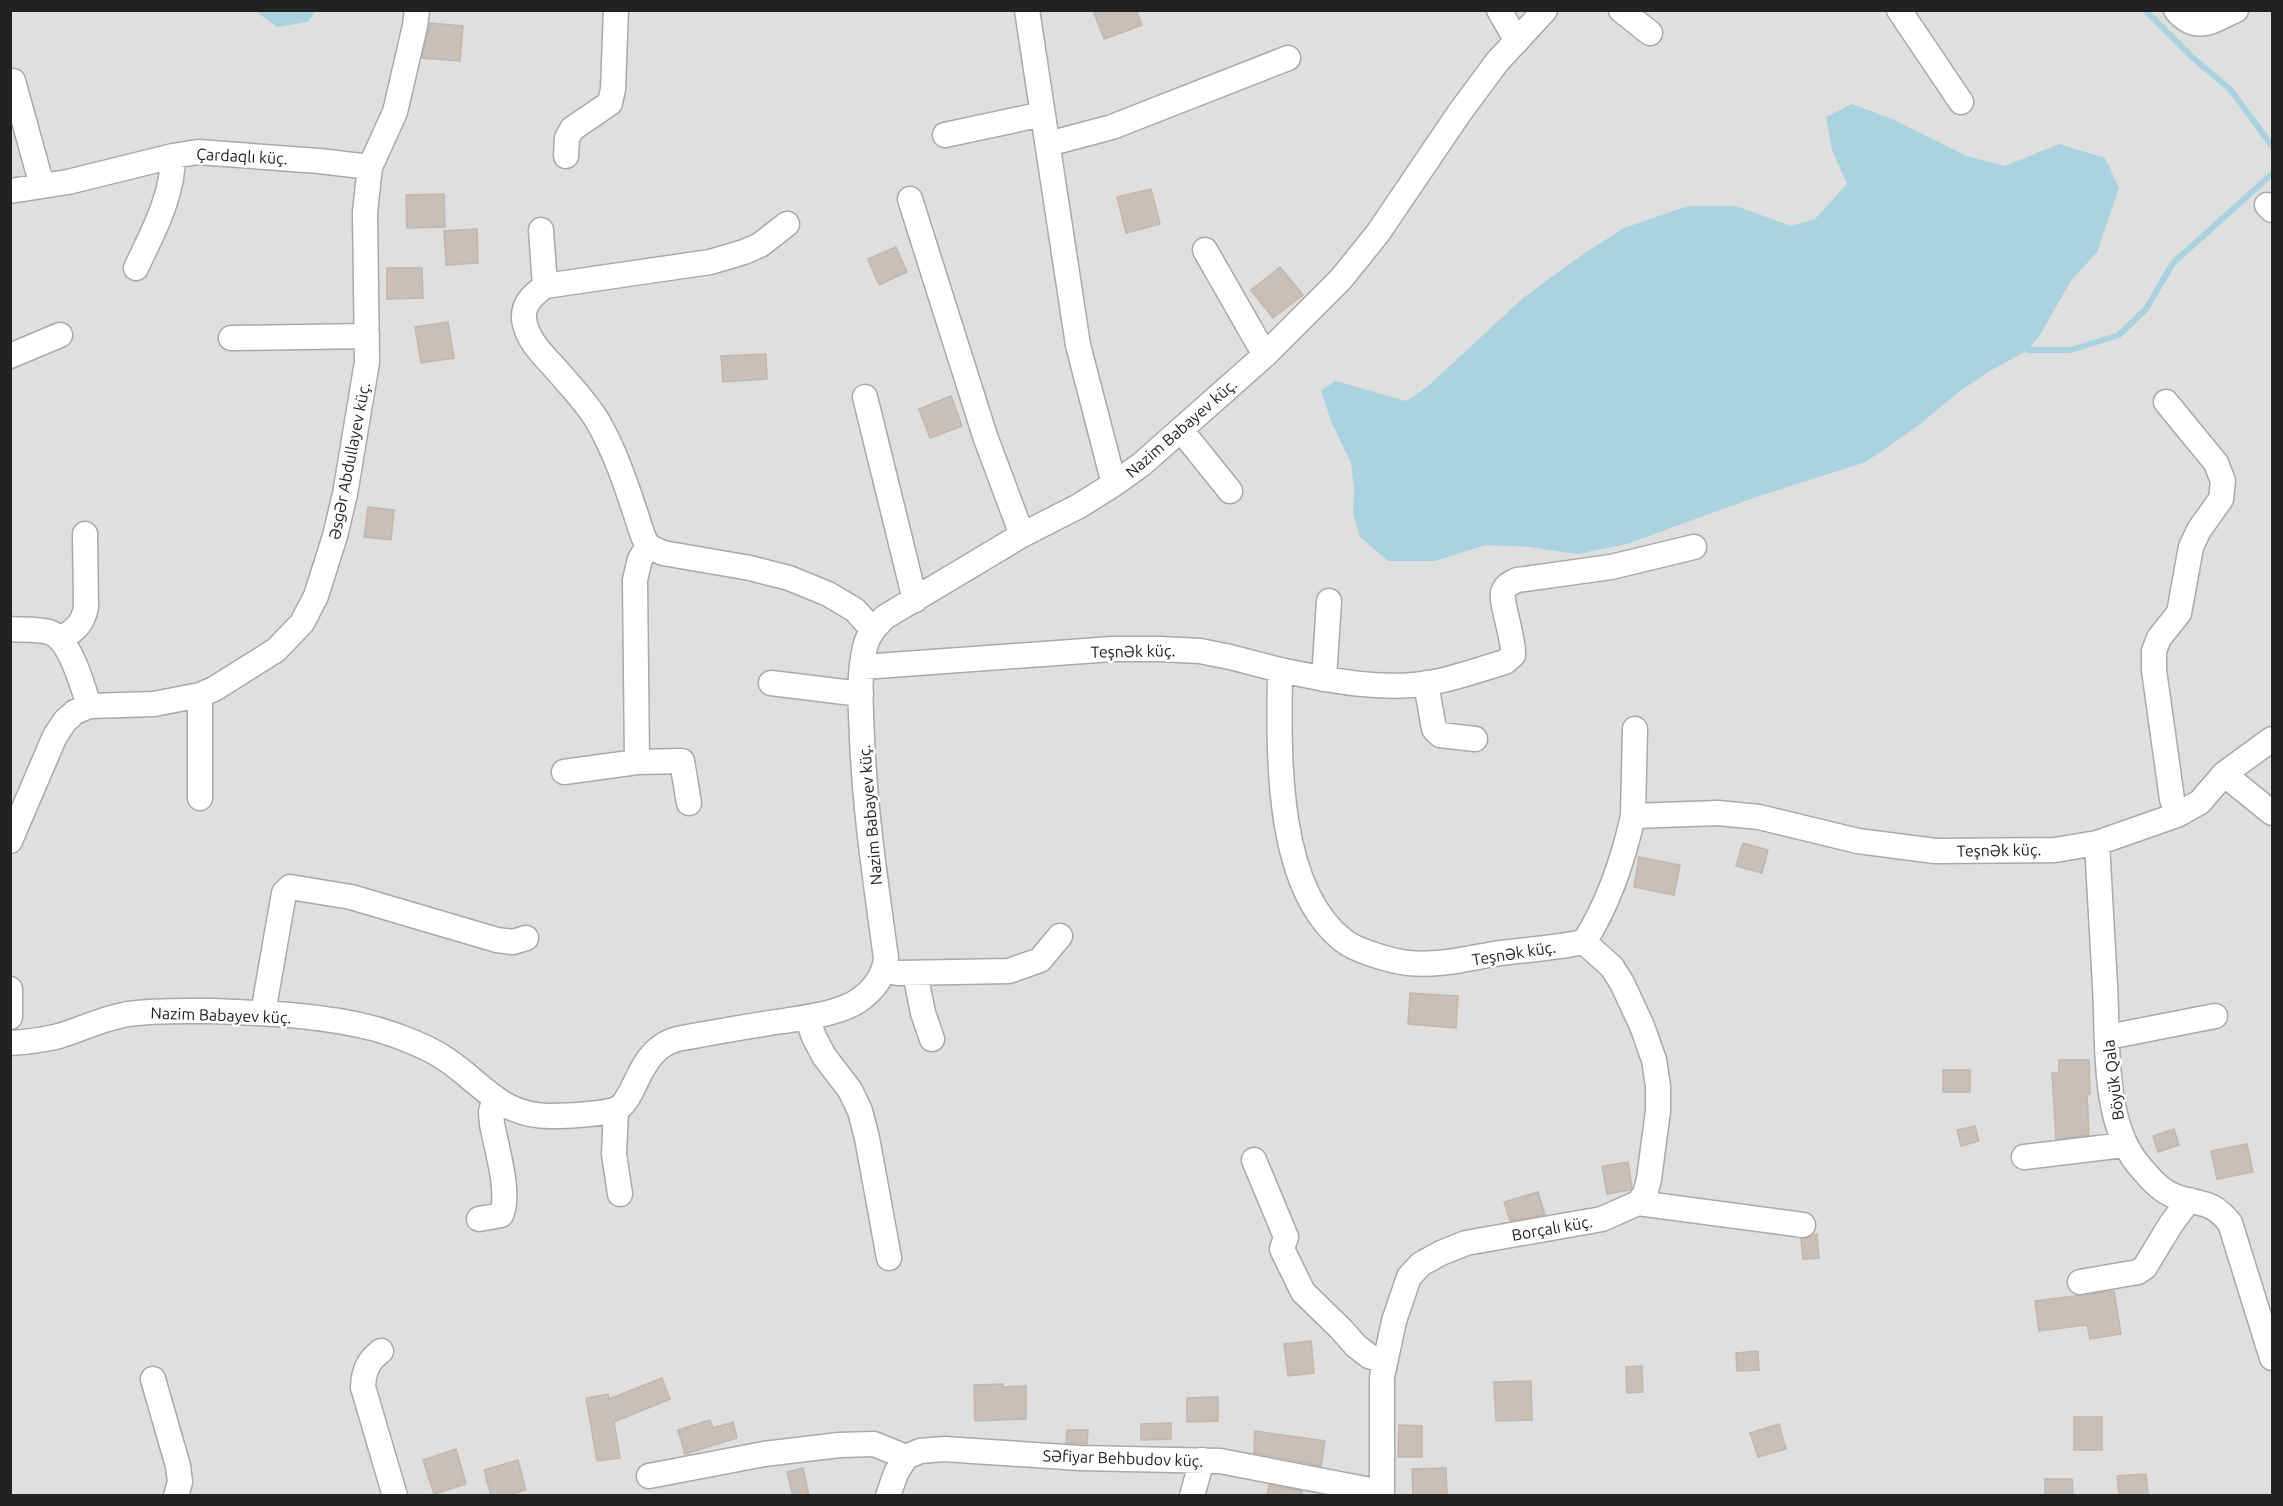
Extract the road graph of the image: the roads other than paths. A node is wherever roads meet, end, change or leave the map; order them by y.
1 (417, 10) edge
2 (616, 10) edge
3 (1027, 10) edge
4 (1499, 10) edge
5 (1545, 10) edge
6 (1621, 10) edge
7 (1899, 10) edge
8 (2176, 10) edge
9 (2236, 10) edge
10 (1650, 33) dead end
11 (1517, 41) junction
12 (1288, 58) dead end
13 (13, 81) dead end
14 (1960, 102) dead end
15 (1043, 114) junction
16 (945, 135) dead end
17 (1048, 144) junction
18 (173, 156) junction
19 (566, 156) dead end
20 (370, 167) junction
21 (42, 186) junction
22 (10, 191) edge
23 (910, 199) dead end
24 (787, 224) dead end
25 (541, 230) dead end
26 (1204, 250) dead end
27 (136, 268) dead end
28 (545, 286) junction
29 (60, 335) dead end
30 (367, 336) junction
31 (231, 338) dead end
32 (1265, 355) junction
33 (10, 356) edge
34 (865, 397) dead end
35 (2166, 402) dead end
36 (1181, 430) junction
37 (1114, 484) junction
38 (1230, 491) dead end
39 (85, 534) dead end
40 (1022, 536) junction
41 (648, 546) junction
42 (1694, 547) dead end
43 (915, 600) junction
44 (1329, 601) dead end
45 (10, 629) edge
46 (872, 629) junction
47 (61, 639) junction
48 (863, 667) junction
49 (1280, 670) junction
50 (1324, 679) junction
51 (771, 683) dead end
52 (1426, 683) junction
53 (861, 694) junction
54 (200, 696) junction
55 (89, 706) junction
56 (1635, 729) dead end
57 (1475, 739) dead end
58 (2272, 739) edge
59 (637, 762) junction
60 (564, 772) dead end
61 (2224, 774) junction
62 (200, 798) dead end
63 (689, 803) dead end
64 (2272, 813) edge
65 (2177, 815) junction
66 (1633, 816) junction
67 (10, 841) edge
68 (2097, 843) junction
69 (1060, 936) dead end
70 (526, 938) dead end
71 (1584, 942) junction
72 (884, 971) junction
73 (915, 974) junction
74 (10, 989) edge
75 (263, 1012) junction
76 (2215, 1016) dead end
77 (10, 1017) edge
78 (807, 1017) junction
79 (2108, 1037) junction
80 (932, 1039) dead end
81 (10, 1043) edge
82 (494, 1099) junction
83 (616, 1109) junction
84 (2124, 1145) junction
85 (2024, 1157) dead end
86 (1254, 1160) dead end
87 (620, 1194) dead end
88 (2189, 1200) junction
89 (1638, 1203) junction
90 (479, 1219) dead end
91 (1803, 1225) dead end
92 (889, 1257) dead end
93 (2080, 1282) dead end
94 (381, 1351) dead end
95 (2272, 1358) edge
96 (1385, 1361) junction
97 (153, 1379) dead end
98 (906, 1457) junction
99 (1202, 1460) junction
100 (649, 1476) dead end
101 (1382, 1494) edge
102 (176, 1496) edge
103 (395, 1496) edge
104 (888, 1496) edge
105 (1192, 1496) edge

1 - 20 street, Əsgər Abdullayev küç.
2 - 19 street
3 - 15 street
4 - 11 street
5 - 11 street, Nazim Babayev küç.
6 - 10 street
7 - 14 street
8 - 9 street
11 - 32 street, Nazim Babayev küç.
12 - 17 street
13 - 21 street
15 - 16 street
15 - 17 street
17 - 37 street
18 - 20 street, Çardaqlı küç.
18 - 21 street, Çardaqlı küç.
18 - 27 street
20 - 30 street, Əsgər Abdullayev küç.
21 - 22 street, Çardaqlı küç.
23 - 40 street
24 - 28 street
25 - 28 street
26 - 32 street
28 - 41 street
29 - 33 street
30 - 31 street
30 - 54 street, Əsgər Abdullayev küç.
32 - 36 street, Nazim Babayev küç.
34 - 43 street
35 - 65 street
36 - 37 street, Nazim Babayev küç.
36 - 38 street
37 - 40 street, Nazim Babayev küç.
39 - 47 street
40 - 43 street, Nazim Babayev küç.
41 - 46 street
41 - 59 street
42 - 52 street
43 - 46 street, Nazim Babayev küç.
44 - 50 street
45 - 47 street
46 - 48 street, Nazim Babayev küç.
47 - 55 street
48 - 49 street, Teşnək küç.
48 - 53 street, Nazim Babayev küç.
49 - 50 street
49 - 71 street, Teşnək küç.
50 - 52 street
51 - 53 street
52 - 57 street
53 - 72 street, Nazim Babayev küç.
54 - 55 street, Əsgər Abdullayev küç.
54 - 62 street
55 - 67 street
56 - 66 street
58 - 61 street, Teşnək küç.
59 - 60 street
59 - 63 street
61 - 64 street
61 - 65 street, Teşnək küç.
65 - 68 street, Teşnək küç.
66 - 68 street, Teşnək küç.
66 - 71 street
68 - 79 street, Böyük Qala
69 - 73 street
70 - 75 street
71 - 89 street
72 - 73 street
72 - 78 street
73 - 80 street
74 - 77 street
75 - 81 street, Nazim Babayev küç.
75 - 82 street, Nazim Babayev küç.
76 - 79 street
78 - 83 street
78 - 92 street
79 - 84 street, Böyük Qala
82 - 83 street, Nazim Babayev küç.
82 - 90 street
83 - 87 street
84 - 85 street
84 - 88 street, Böyük Qala
86 - 96 street
88 - 93 street
88 - 95 street, Böyük Qala
89 - 91 street
89 - 96 street, Borçalı küç.
94 - 103 street
96 - 101 street, Borçalı küç.
97 - 102 street
98 - 99 street, Səfiyar Behbudov küç.
98 - 100 street
98 - 104 street
99 - 101 street, Səfiyar Behbudov küç.
99 - 105 street

